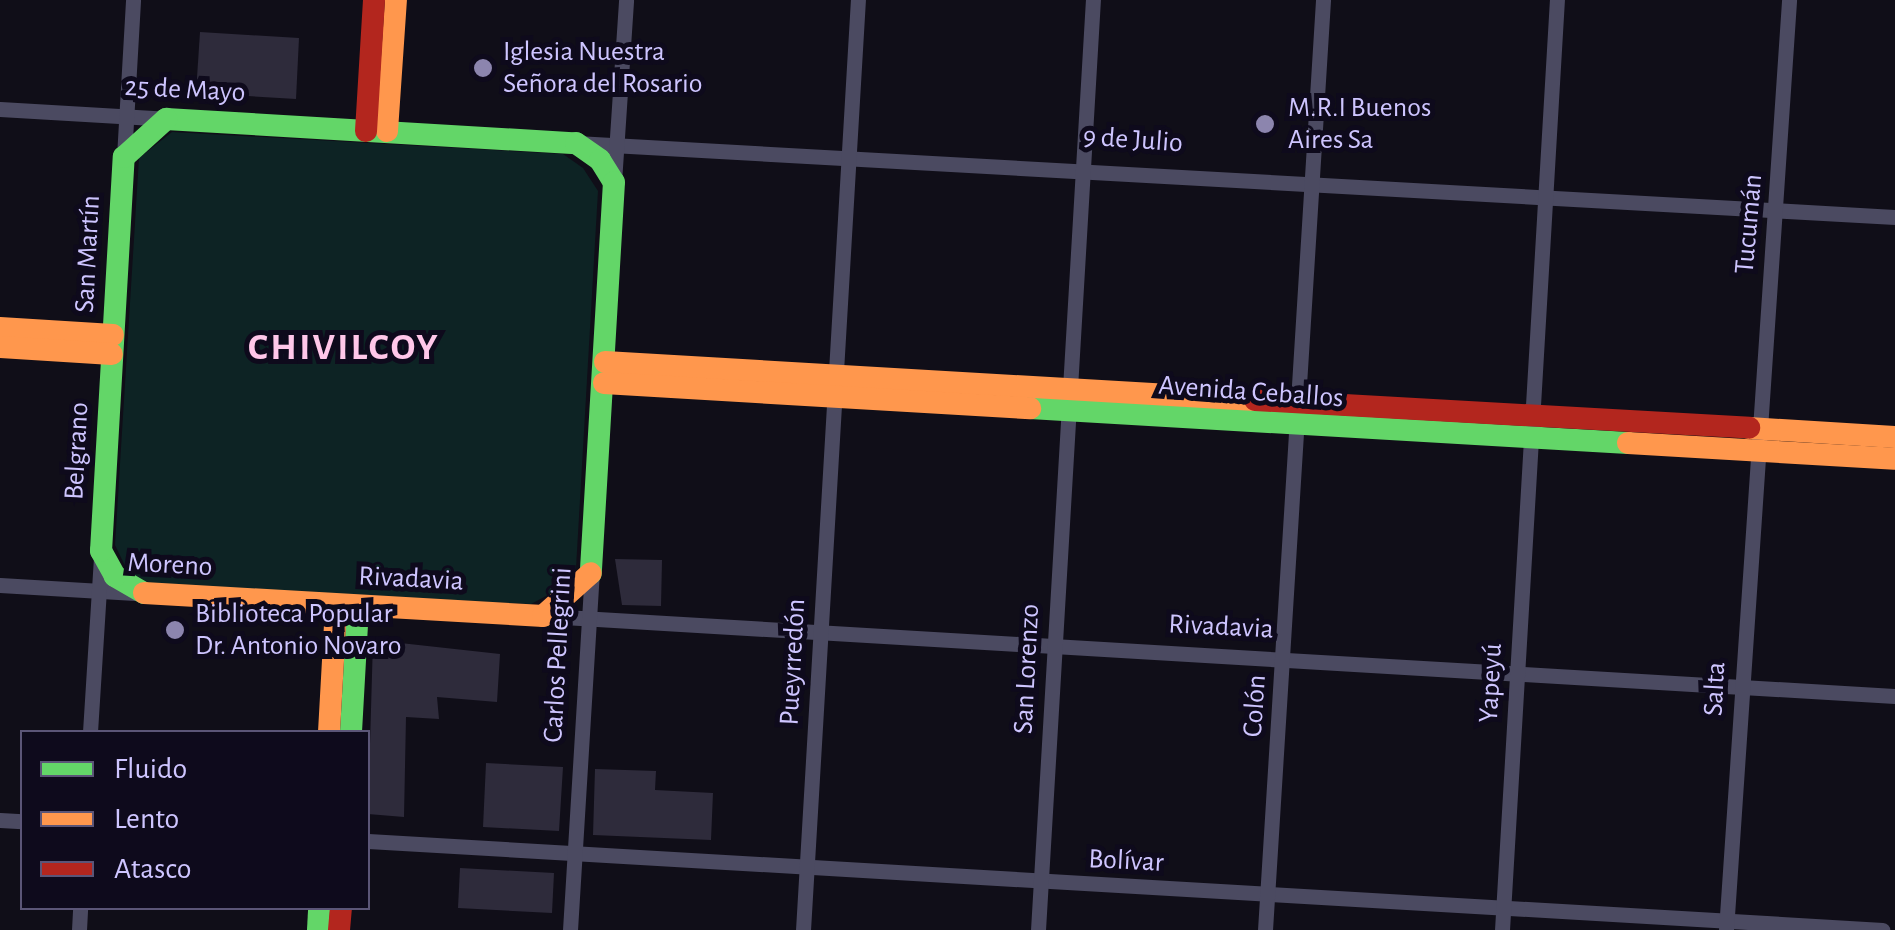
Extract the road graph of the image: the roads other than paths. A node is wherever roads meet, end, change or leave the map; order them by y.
1 (133, 0) edge
2 (374, 0) edge
3 (396, 0) edge
4 (626, 0) edge
5 (858, 0) edge
6 (1092, 0) edge
7 (1323, 0) edge
8 (1556, 0) edge
9 (1789, 0) edge
10 (0, 109) edge
11 (126, 116) junction
12 (166, 119) junction
13 (377, 131) junction
14 (576, 142) junction
15 (617, 143) junction
16 (847, 156) junction
17 (124, 157) junction
18 (1084, 166) junction
19 (614, 182) junction
20 (1312, 184) junction
21 (1544, 198) junction
22 (1776, 210) junction
23 (1895, 216) edge
24 (0, 328) edge
25 (113, 344) junction
26 (0, 347) edge
27 (604, 373) junction
28 (836, 387) junction
29 (1070, 400) junction
30 (1297, 414) junction
31 (1531, 427) junction
32 (1895, 438) edge
33 (1754, 440) junction
34 (1895, 459) edge
35 (101, 550) junction
36 (592, 570) junction
37 (0, 585) edge
38 (99, 591) junction
39 (139, 593) junction
40 (347, 605) junction
41 (543, 616) junction
42 (591, 618) junction
43 (820, 634) junction
44 (1052, 648) junction
45 (1284, 660) junction
46 (1516, 674) junction
47 (1740, 687) junction
48 (1895, 696) edge
49 (90, 730) edge
50 (329, 730) edge
51 (351, 730) edge
52 (370, 841) edge
53 (576, 852) junction
54 (807, 867) junction
55 (1040, 882) junction
56 (1268, 893) junction
57 (1503, 908) junction
58 (1726, 925) edge
59 (570, 930) edge
60 (802, 930) edge
61 (1038, 930) edge
62 (1266, 930) edge
63 (1502, 930) edge
64 (1882, 930) edge

1 - 11 street, San Martín
2 - 13 main road
3 - 13 main road
4 - 15 street
5 - 16 street, Pueyrredón
6 - 18 street, San Lorenzo
7 - 20 street, Colón
8 - 21 street, Yapeyú
9 - 22 street, Tucumán
10 - 11 street, 25 de Mayo
11 - 12 street, 25 de Mayo
11 - 17 street, San Martín
12 - 13 main road, 25 de Mayo
12 - 17 main road
13 - 14 main road, 9 de Julio
14 - 15 street, 9 de Julio
14 - 19 main road
15 - 16 street, 9 de Julio
15 - 19 street
16 - 18 street, 9 de Julio
16 - 28 street, Pueyrredón
17 - 25 main road, San Martín
18 - 20 street, 9 de Julio
18 - 29 street, San Lorenzo
19 - 27 main road, Carlos Pellegrini
20 - 21 street, 9 de Julio
20 - 30 street, Colón
21 - 22 street, 9 de Julio
21 - 31 street, Yapeyú
22 - 23 street, 9 de Julio
22 - 33 street, Tucumán
24 - 25 main road
25 - 26 main road
25 - 35 main road, Belgrano
27 - 28 main road, Avenida Ceballos
27 - 36 main road, Carlos Pellegrini
28 - 29 main road, Avenida Ceballos
28 - 43 street, Pueyrredón
29 - 30 main road, Avenida Ceballos
29 - 44 street, San Lorenzo
30 - 31 main road, Avenida Ceballos
30 - 45 street, Colón
31 - 33 main road, Avenida Ceballos
31 - 46 street, Yapeyú
32 - 33 main road, Avenida Ceballos
33 - 34 main road, Avenida Ceballos
33 - 47 street, Salta
35 - 38 street, Belgrano
35 - 39 main road
36 - 41 main road
36 - 42 street, Carlos Pellegrini
37 - 38 street, Moreno
38 - 39 street, Moreno
38 - 49 street, Belgrano
39 - 40 main road, Moreno
40 - 41 main road, Rivadavia
40 - 50 main road
40 - 51 main road
41 - 42 street, Rivadavia
42 - 43 street, Rivadavia
42 - 53 street, Carlos Pellegrini
43 - 44 street, Rivadavia
43 - 54 street, Pueyrredón
44 - 45 street, Rivadavia
44 - 55 street, San Lorenzo
45 - 46 street, Rivadavia
45 - 56 street, Colón
46 - 47 street, Rivadavia
46 - 57 street, Yapeyú
47 - 48 street, Rivadavia
47 - 58 street, Salta
52 - 53 street, Bolívar
53 - 54 street, Bolívar
53 - 59 street, Carlos Pellegrini
54 - 55 street, Bolívar
54 - 60 street, Pueyrredón
55 - 56 street, Bolívar
55 - 61 street, San Lorenzo
56 - 57 street, Bolívar
56 - 62 street, Colón
57 - 58 street, Bolívar
57 - 63 street, Yapeyú
58 - 64 street, Bolívar

